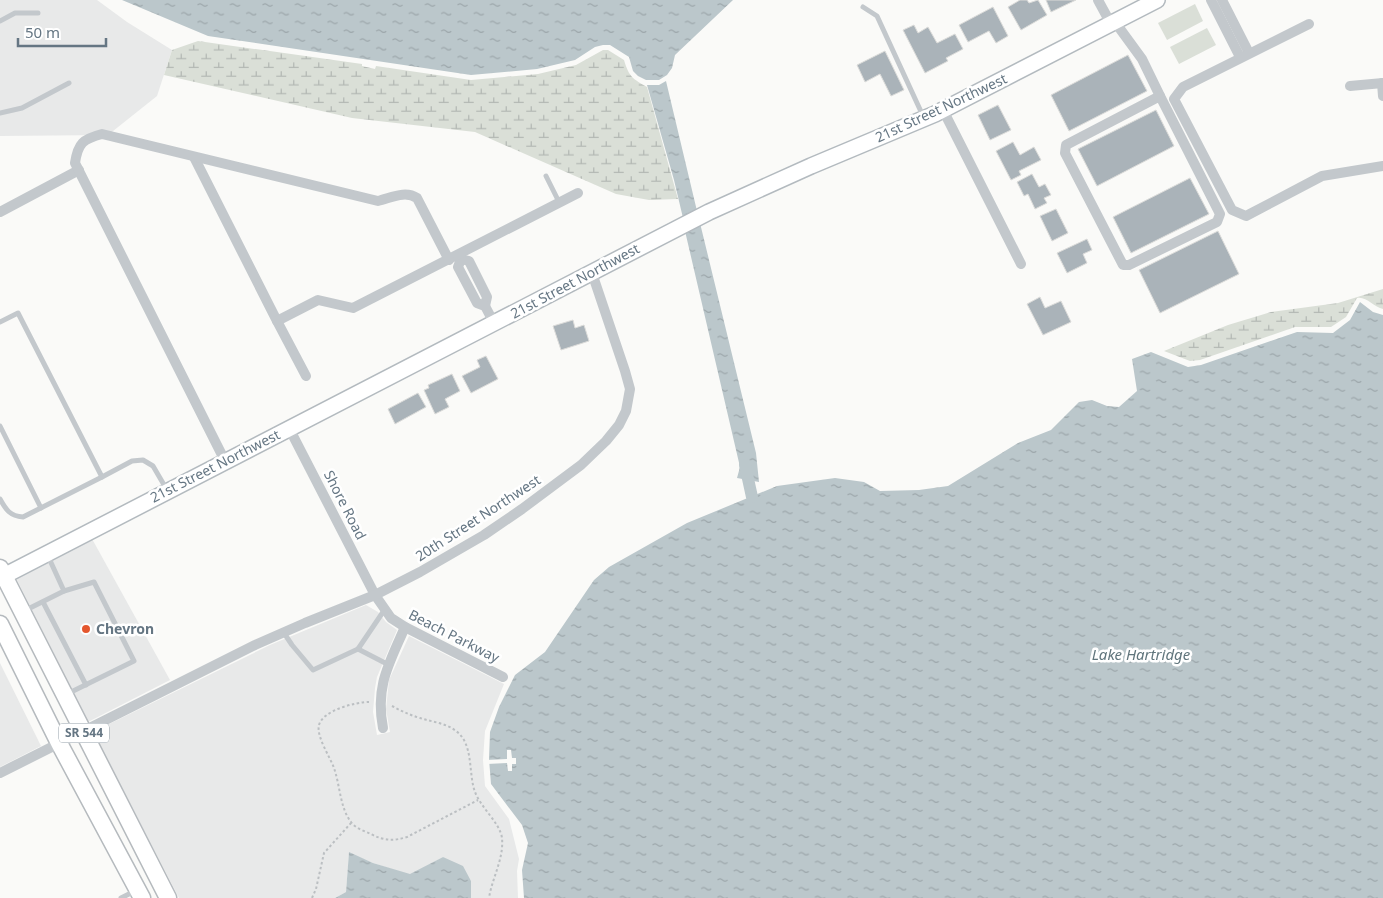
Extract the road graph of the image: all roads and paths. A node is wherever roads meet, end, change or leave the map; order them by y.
1 (1098, 0) edge
2 (1157, 0) edge
3 (1211, 0) edge
4 (1222, 0) edge
5 (863, 7) dead end
6 (38, 13) dead end
7 (0, 21) edge
8 (1113, 23) junction
9 (1309, 24) dead end
10 (1245, 55) junction
11 (69, 83) dead end
12 (1382, 83) edge
13 (1350, 86) dead end
14 (1160, 96) junction
15 (1383, 96) edge
16 (943, 110) junction
17 (0, 113) edge
18 (925, 118) junction
19 (194, 157) junction
20 (1383, 166) edge
21 (79, 170) junction
22 (546, 176) dead end
23 (578, 193) dead end
24 (560, 203) junction
25 (0, 212) edge
26 (460, 257) junction
27 (449, 260) junction
28 (1021, 264) dead end
29 (592, 273) junction
30 (484, 291) junction
31 (473, 296) junction
32 (484, 306) junction
33 (277, 321) junction
34 (0, 322) edge
35 (494, 323) junction
36 (306, 376) dead end
37 (0, 426) edge
38 (289, 428) junction
39 (225, 461) junction
40 (102, 477) junction
41 (168, 490) junction
42 (0, 499) edge
43 (41, 508) junction
44 (46, 553) junction
45 (1, 574) edge
46 (64, 591) junction
47 (375, 595) junction
48 (43, 602) junction
49 (385, 609) junction
50 (22, 612) junction
51 (0, 624) edge
52 (405, 627) junction
53 (284, 632) junction
54 (358, 649) junction
55 (389, 666) junction
56 (503, 676) dead end
57 (86, 685) junction
58 (65, 696) junction
59 (374, 702) dead end
60 (390, 705) dead end
61 (383, 728) dead end
62 (83, 731) junction
63 (60, 743) junction
64 (0, 773) edge
65 (478, 800) junction
66 (351, 823) junction
67 (140, 894) edge
68 (121, 898) edge
69 (168, 898) edge
70 (312, 898) edge
71 (488, 898) edge

1 - 8 street
2 - 8 street, 21st Street Northwest
3 - 10 street
4 - 10 street
5 - 18 lane
6 - 7 lane
8 - 14 street
8 - 16 street, 21st Street Northwest
9 - 10 street
10 - 20 street
11 - 17 lane
12 - 13 street
12 - 15 street
14 - 14 street
16 - 18 street, 21st Street Northwest
16 - 28 street
18 - 29 street, 21st Street Northwest
19 - 21 street
19 - 27 street
19 - 33 street
21 - 25 street
21 - 39 street
22 - 24 lane
23 - 24 street
24 - 26 street
26 - 27 street
26 - 30 street
26 - 31 street
27 - 33 street
29 - 35 street, 21st Street Northwest
29 - 47 street, 20th Street Northwest
30 - 31 street
30 - 32 street
31 - 32 street
32 - 35 street
33 - 36 street
34 - 40 lane
35 - 38 street, 21st Street Northwest
37 - 43 lane
38 - 39 street, 21st Street Northwest
38 - 47 street, Shore Road
39 - 41 street, 21st Street Northwest
40 - 41 lane
40 - 43 lane
41 - 44 street, 21st Street Northwest
42 - 43 lane
44 - 45 street, 21st Street Northwest
44 - 46 lane
45 - 50 main road, SR 544
46 - 48 lane
46 - 57 lane
47 - 49 street, Beach Parkway
47 - 53 street, 20th Street Northwest
48 - 50 lane
48 - 57 lane
49 - 52 street, Beach Parkway
49 - 54 lane
50 - 58 main road, SR 544
51 - 63 main road, SR 544
52 - 55 street
52 - 56 street, Beach Parkway
53 - 54 lane
53 - 62 street, 20th Street Northwest
54 - 55 lane
55 - 61 street
57 - 58 lane
58 - 62 main road, SR 544
59 - 66 path
60 - 65 path
62 - 63 street, 20th Street Northwest
62 - 69 main road, SR 544
63 - 64 street, 20th Street Northwest
63 - 67 main road, SR 544
65 - 66 path
65 - 71 path
66 - 70 path
67 - 68 lane

